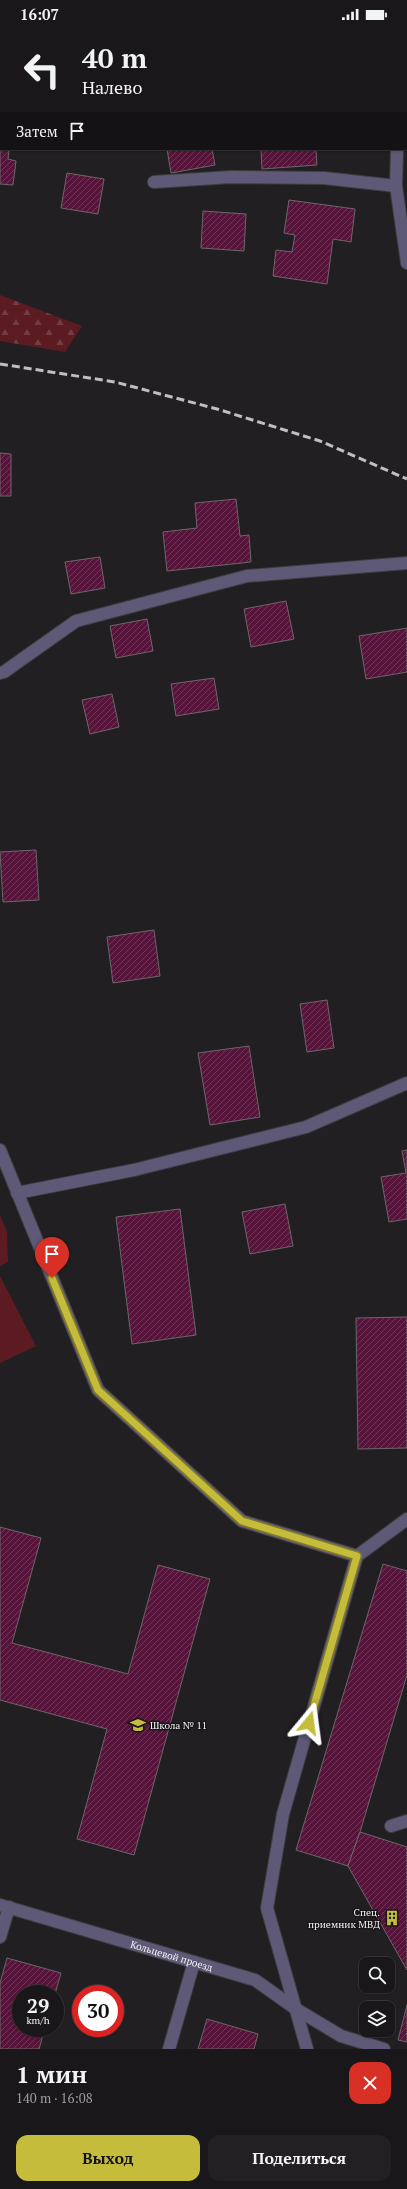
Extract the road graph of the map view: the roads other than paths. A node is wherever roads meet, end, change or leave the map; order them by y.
1 (397, 150) edge
2 (154, 182) dead end
3 (396, 186) junction
4 (407, 263) edge
5 (407, 563) edge
6 (0, 673) edge
7 (407, 1083) edge
8 (0, 1150) edge
9 (17, 1193) junction
10 (407, 1519) edge
11 (357, 1556) junction
12 (407, 1821) edge
13 (391, 1826) dead end
14 (4, 1906) edge
15 (0, 1937) edge
16 (194, 1962) junction
17 (296, 2009) junction
18 (170, 2049) edge
19 (308, 2049) edge
20 (384, 2049) edge

1 - 3 street
2 - 3 street
3 - 4 street
5 - 6 street
7 - 9 street
8 - 9 street
9 - 11 street
10 - 11 street
11 - 17 street
12 - 13 street
14 - 15 street
14 - 16 street, Кольцевой проезд
16 - 17 street, Кольцевой проезд
16 - 18 street
17 - 19 street
17 - 20 street, Кольцевой проезд

